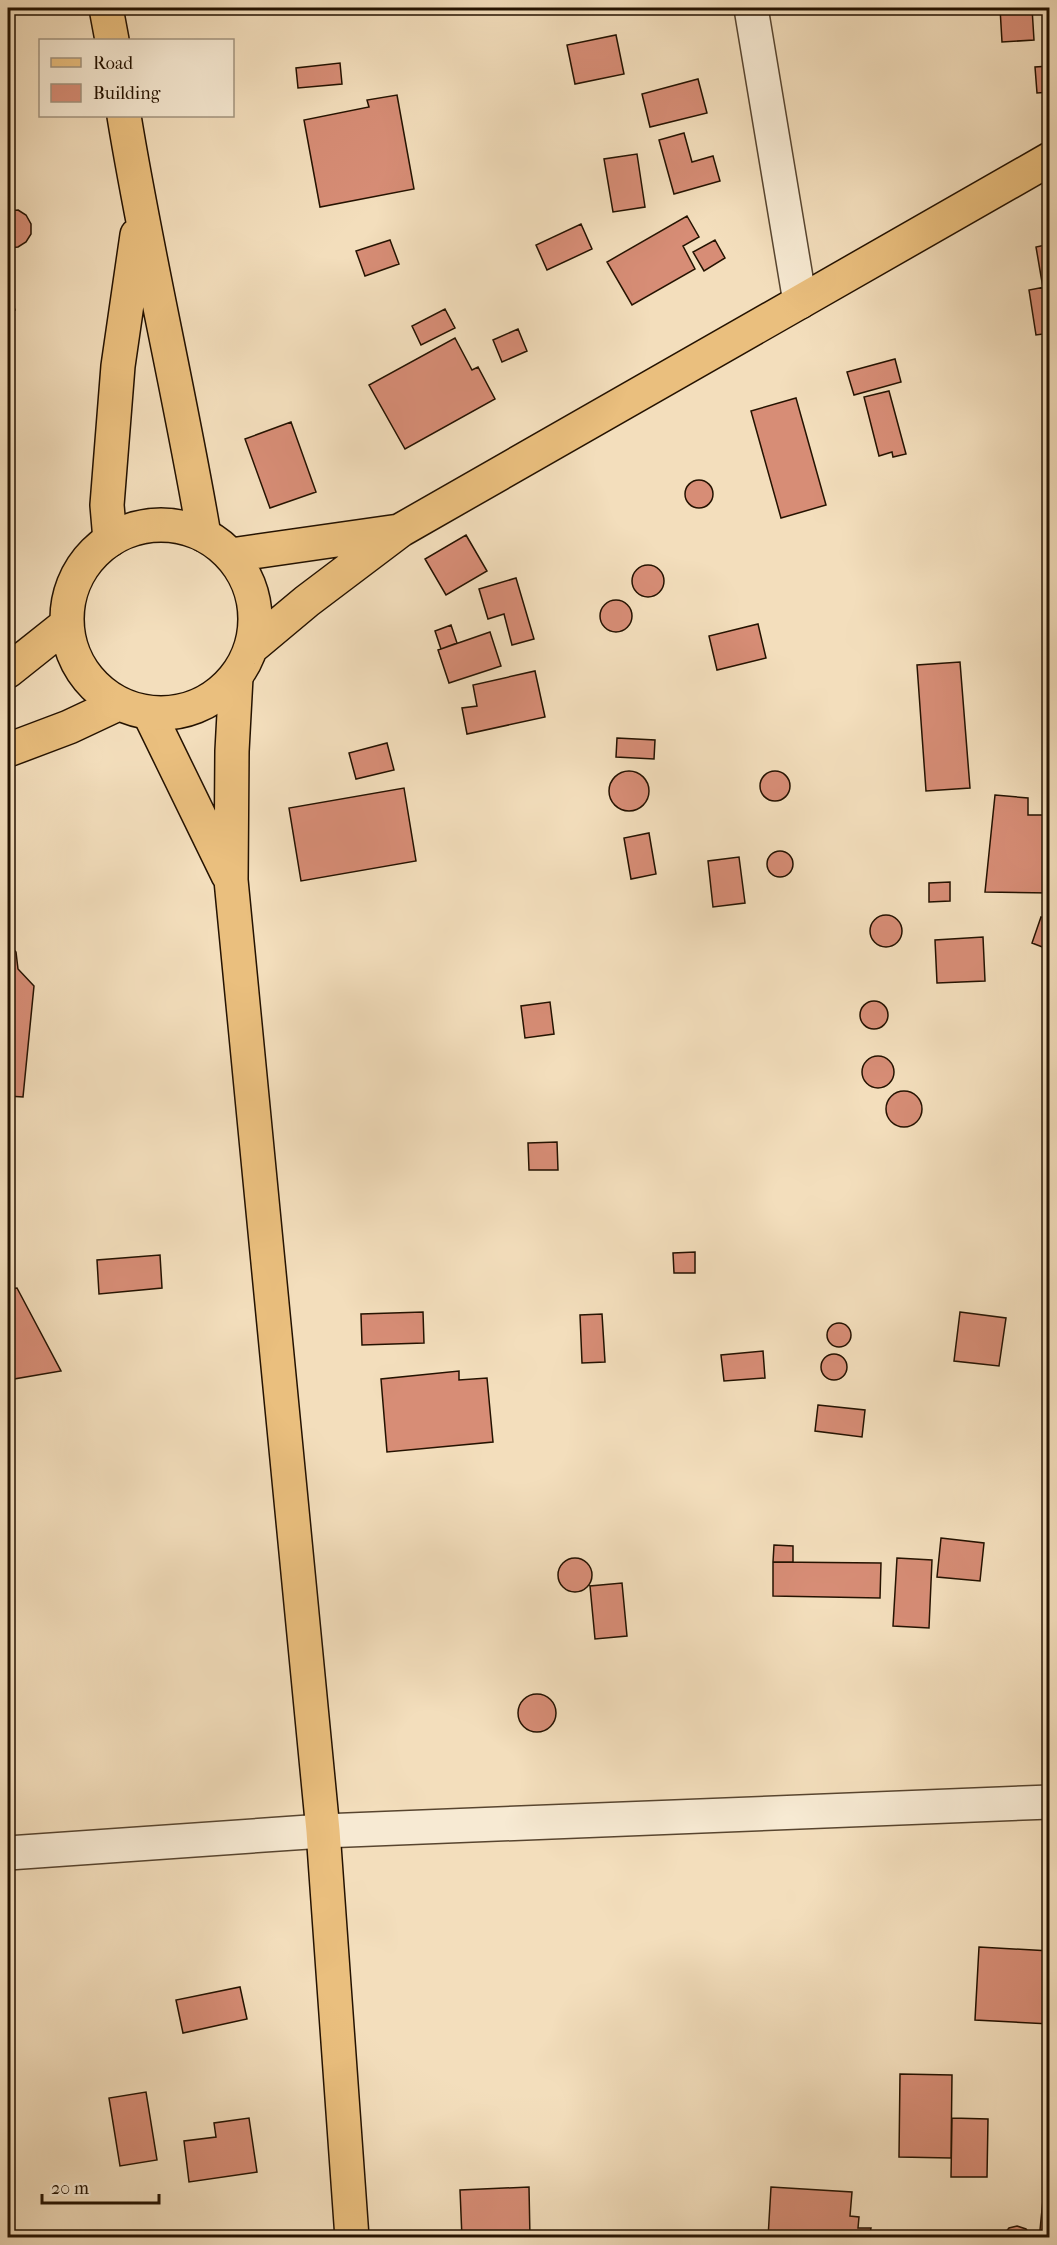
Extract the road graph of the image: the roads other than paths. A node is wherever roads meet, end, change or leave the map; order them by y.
1 (106, 8) edge
2 (751, 8) edge
3 (112, 39) edge
4 (124, 117) edge
5 (1050, 159) edge
6 (140, 213) junction
7 (800, 302) junction
8 (401, 530) junction
9 (204, 535) junction
10 (110, 540) junction
11 (231, 555) junction
12 (66, 624) junction
13 (252, 647) junction
14 (8, 671) edge
15 (236, 677) junction
16 (118, 704) junction
17 (149, 713) junction
18 (8, 750) edge
19 (231, 880) junction
20 (1050, 1802) edge
21 (323, 1831) junction
22 (8, 1853) edge
23 (352, 2238) edge

1 - 3 main road
2 - 7 street
4 - 6 main road
5 - 7 main road
6 - 9 main road
6 - 10 main road
7 - 8 main road
8 - 11 main road
8 - 13 main road
9 - 10 main road
9 - 11 main road
10 - 12 main road
11 - 13 main road
12 - 14 main road
12 - 16 main road
13 - 15 main road
15 - 17 main road
15 - 19 main road
16 - 17 main road
16 - 18 main road
17 - 19 main road
19 - 21 main road
20 - 21 street
21 - 22 street
21 - 23 main road

